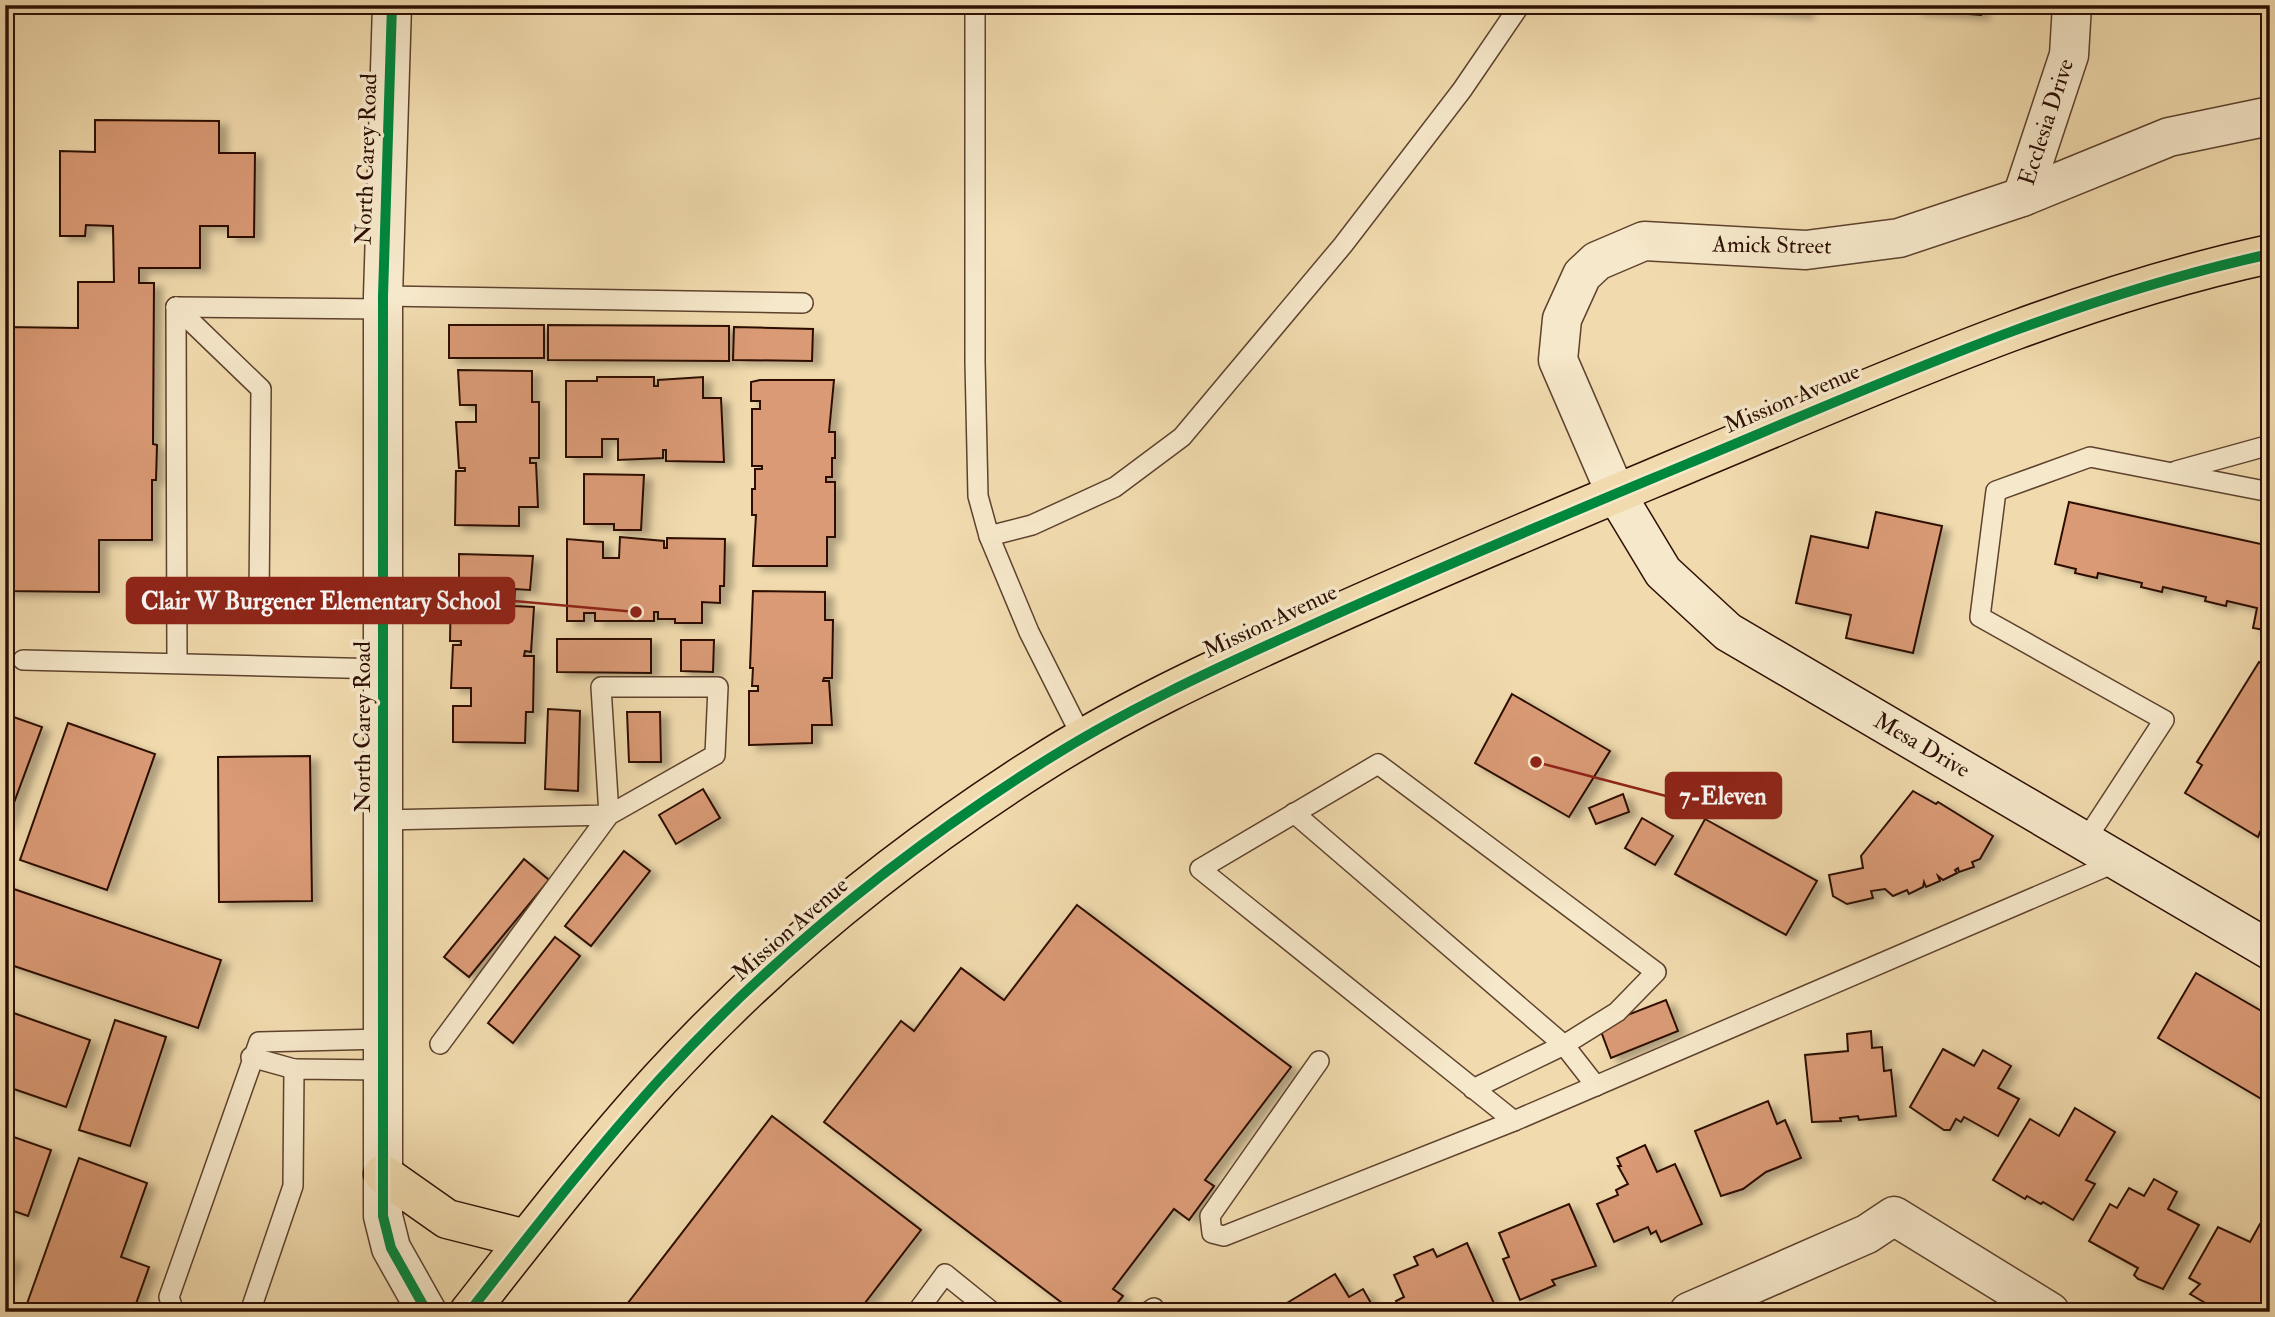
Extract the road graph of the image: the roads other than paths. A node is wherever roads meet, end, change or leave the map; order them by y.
1 (392, 5) edge
2 (975, 5) edge
3 (1520, 5) edge
4 (2072, 5) edge
5 (2270, 116) edge
6 (2022, 197) junction
7 (2270, 254) edge
8 (383, 303) junction
9 (803, 303) dead end
10 (176, 307) junction
11 (2270, 445) edge
12 (2171, 472) junction
13 (2270, 492) edge
14 (1616, 494) junction
15 (989, 536) junction
16 (177, 597) junction
17 (23, 660) dead end
18 (177, 663) junction
19 (383, 669) junction
20 (1083, 739) junction
21 (1294, 813) junction
22 (609, 816) junction
23 (383, 820) junction
24 (2085, 841) junction
25 (2119, 861) junction
26 (2270, 950) edge
27 (440, 1044) dead end
28 (1563, 1045) junction
29 (383, 1055) junction
30 (251, 1057) junction
31 (1319, 1061) dead end
32 (294, 1069) junction
33 (1596, 1086) junction
34 (1473, 1088) junction
35 (1514, 1121) junction
36 (383, 1174) junction
37 (526, 1239) junction
38 (174, 1312) edge
39 (250, 1312) edge
40 (426, 1312) edge
41 (469, 1312) edge
42 (916, 1312) edge
43 (992, 1312) edge
44 (1689, 1312) edge
45 (2050, 1312) edge

1 - 8 street, North Carey Road
2 - 15 lane
3 - 15 lane
4 - 6 street, Ecclesia Drive
5 - 6 street, Amick Street
6 - 14 street, Amick Street
7 - 14 main road, Mission Avenue
8 - 9 lane
8 - 10 lane
8 - 19 street, North Carey Road
10 - 16 lane
10 - 16 lane
11 - 12 lane
12 - 13 lane
12 - 24 lane
14 - 20 main road, Mission Avenue
14 - 24 street, Mesa Drive
15 - 20 lane
16 - 18 lane
17 - 18 lane
18 - 19 lane
19 - 23 street, North Carey Road
20 - 37 main road, Mission Avenue
21 - 28 lane
21 - 28 lane
21 - 34 lane
22 - 22 lane
22 - 23 lane
22 - 27 lane
23 - 29 street, North Carey Road
24 - 25 street, Mesa Drive
25 - 26 street, Mesa Drive
25 - 33 lane
28 - 33 lane
28 - 34 lane
29 - 30 lane
29 - 32 lane
29 - 36 street, North Carey Road
30 - 32 lane
30 - 38 lane
31 - 35 lane
32 - 39 lane
33 - 35 lane
34 - 35 lane
36 - 37 main road
36 - 40 street, North Carey Road
37 - 41 main road, Mission Avenue
42 - 43 lane
44 - 45 street

